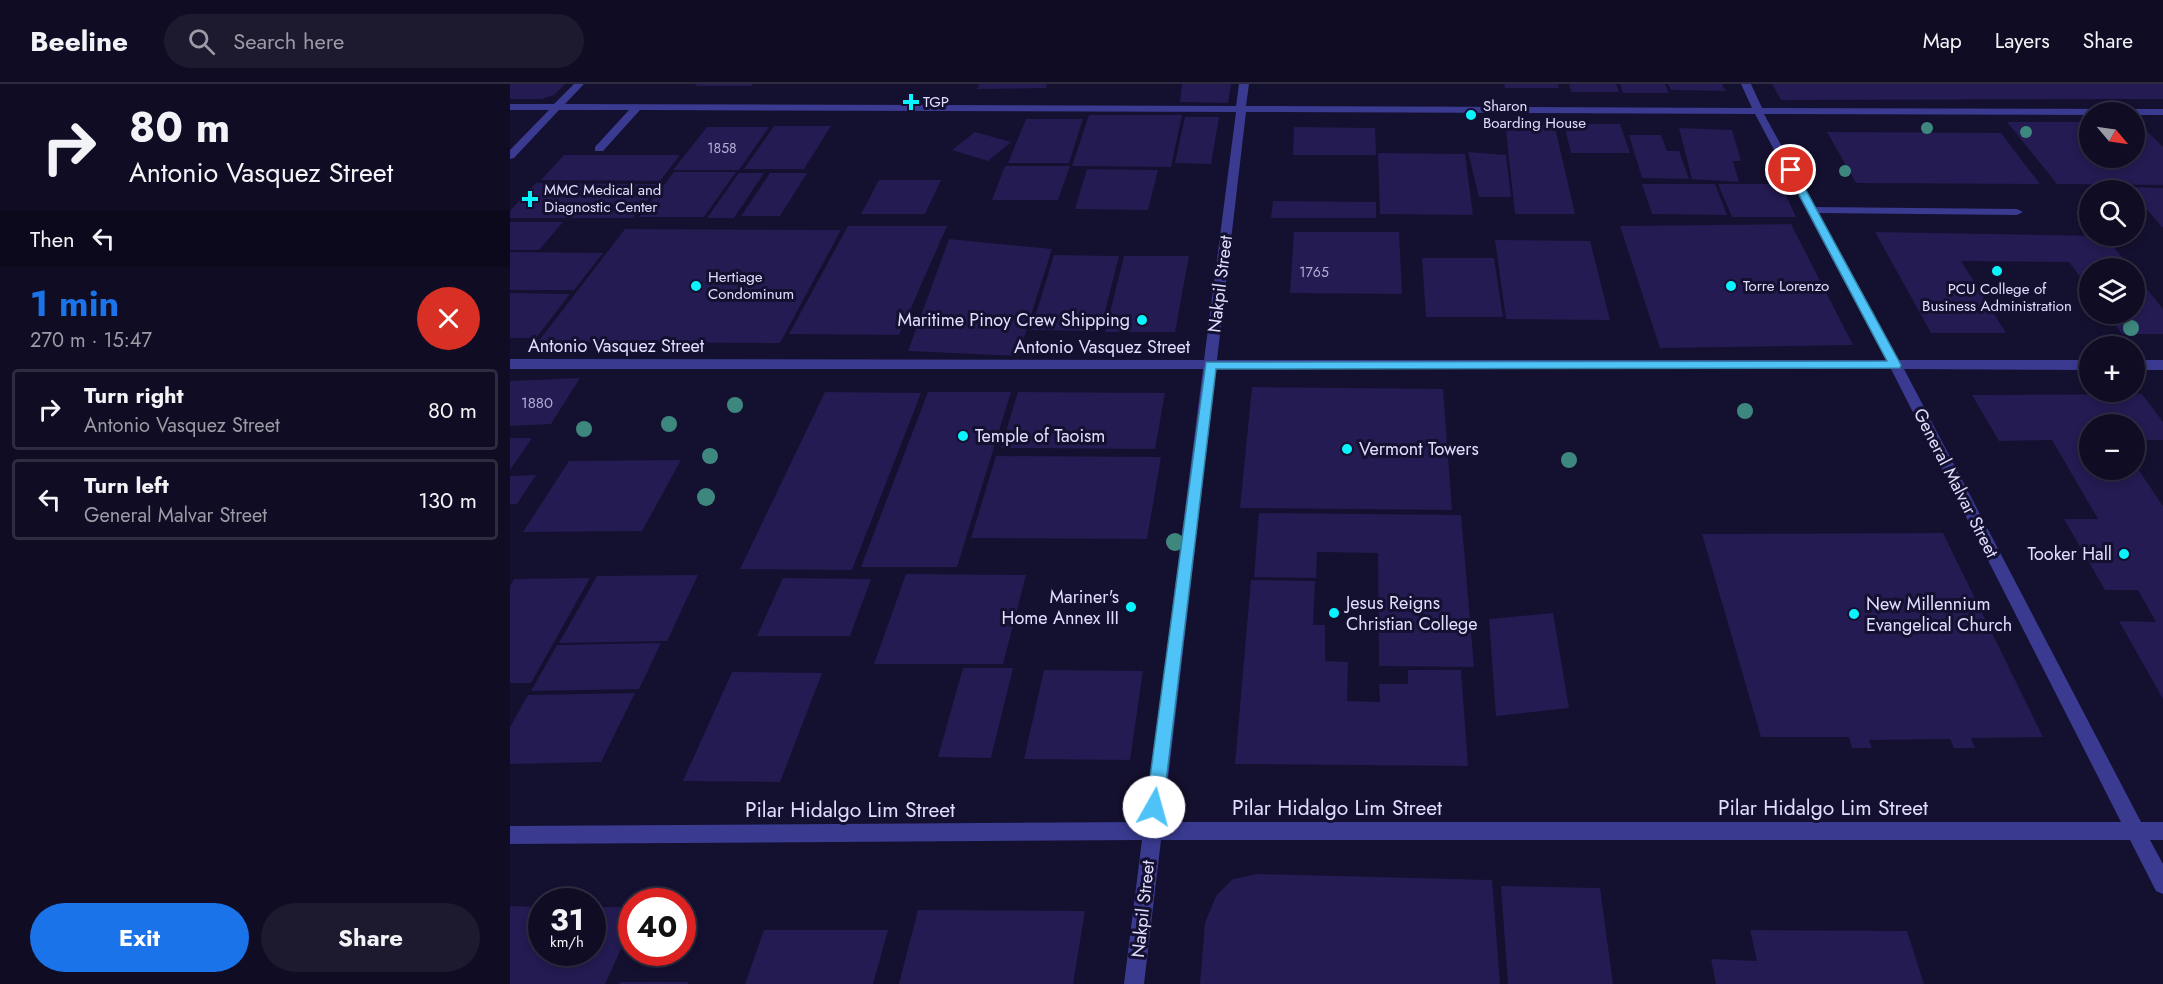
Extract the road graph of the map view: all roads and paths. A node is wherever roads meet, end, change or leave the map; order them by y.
1 (579, 84) edge
2 (1244, 84) edge
3 (1746, 84) edge
4 (510, 107) edge
5 (557, 107) junction
6 (638, 107) junction
7 (1241, 109) junction
8 (1758, 111) junction
9 (2163, 112) edge
10 (599, 149) dead end
11 (510, 156) edge
12 (1812, 210) junction
13 (2018, 212) dead end
14 (510, 364) edge
15 (1210, 365) junction
16 (1895, 365) junction
17 (2079, 365) edge
18 (2145, 365) edge
19 (2163, 365) edge
20 (1151, 831) junction
21 (2136, 831) junction
22 (2163, 831) edge
23 (510, 835) edge
24 (2163, 884) edge
25 (1134, 984) edge

1 - 5 street
2 - 7 street, Nakpil Street
3 - 8 street, General Malvar Street
4 - 5 street
5 - 6 street
5 - 11 street
6 - 7 street
6 - 10 street
7 - 8 street
7 - 15 street, Nakpil Street
8 - 9 street
8 - 12 street, General Malvar Street
12 - 13 street
12 - 16 street, General Malvar Street
14 - 15 street, Antonio Vasquez Street
15 - 16 street, Antonio Vasquez Street
15 - 20 street, Nakpil Street
16 - 17 street, Antonio Vasquez Street
16 - 21 street, General Malvar Street
18 - 19 street
20 - 21 street, Pilar Hidalgo Lim Street
20 - 23 street, Pilar Hidalgo Lim Street
20 - 25 street, Nakpil Street
21 - 22 street, Pilar Hidalgo Lim Street
21 - 24 street, General Malvar Street

